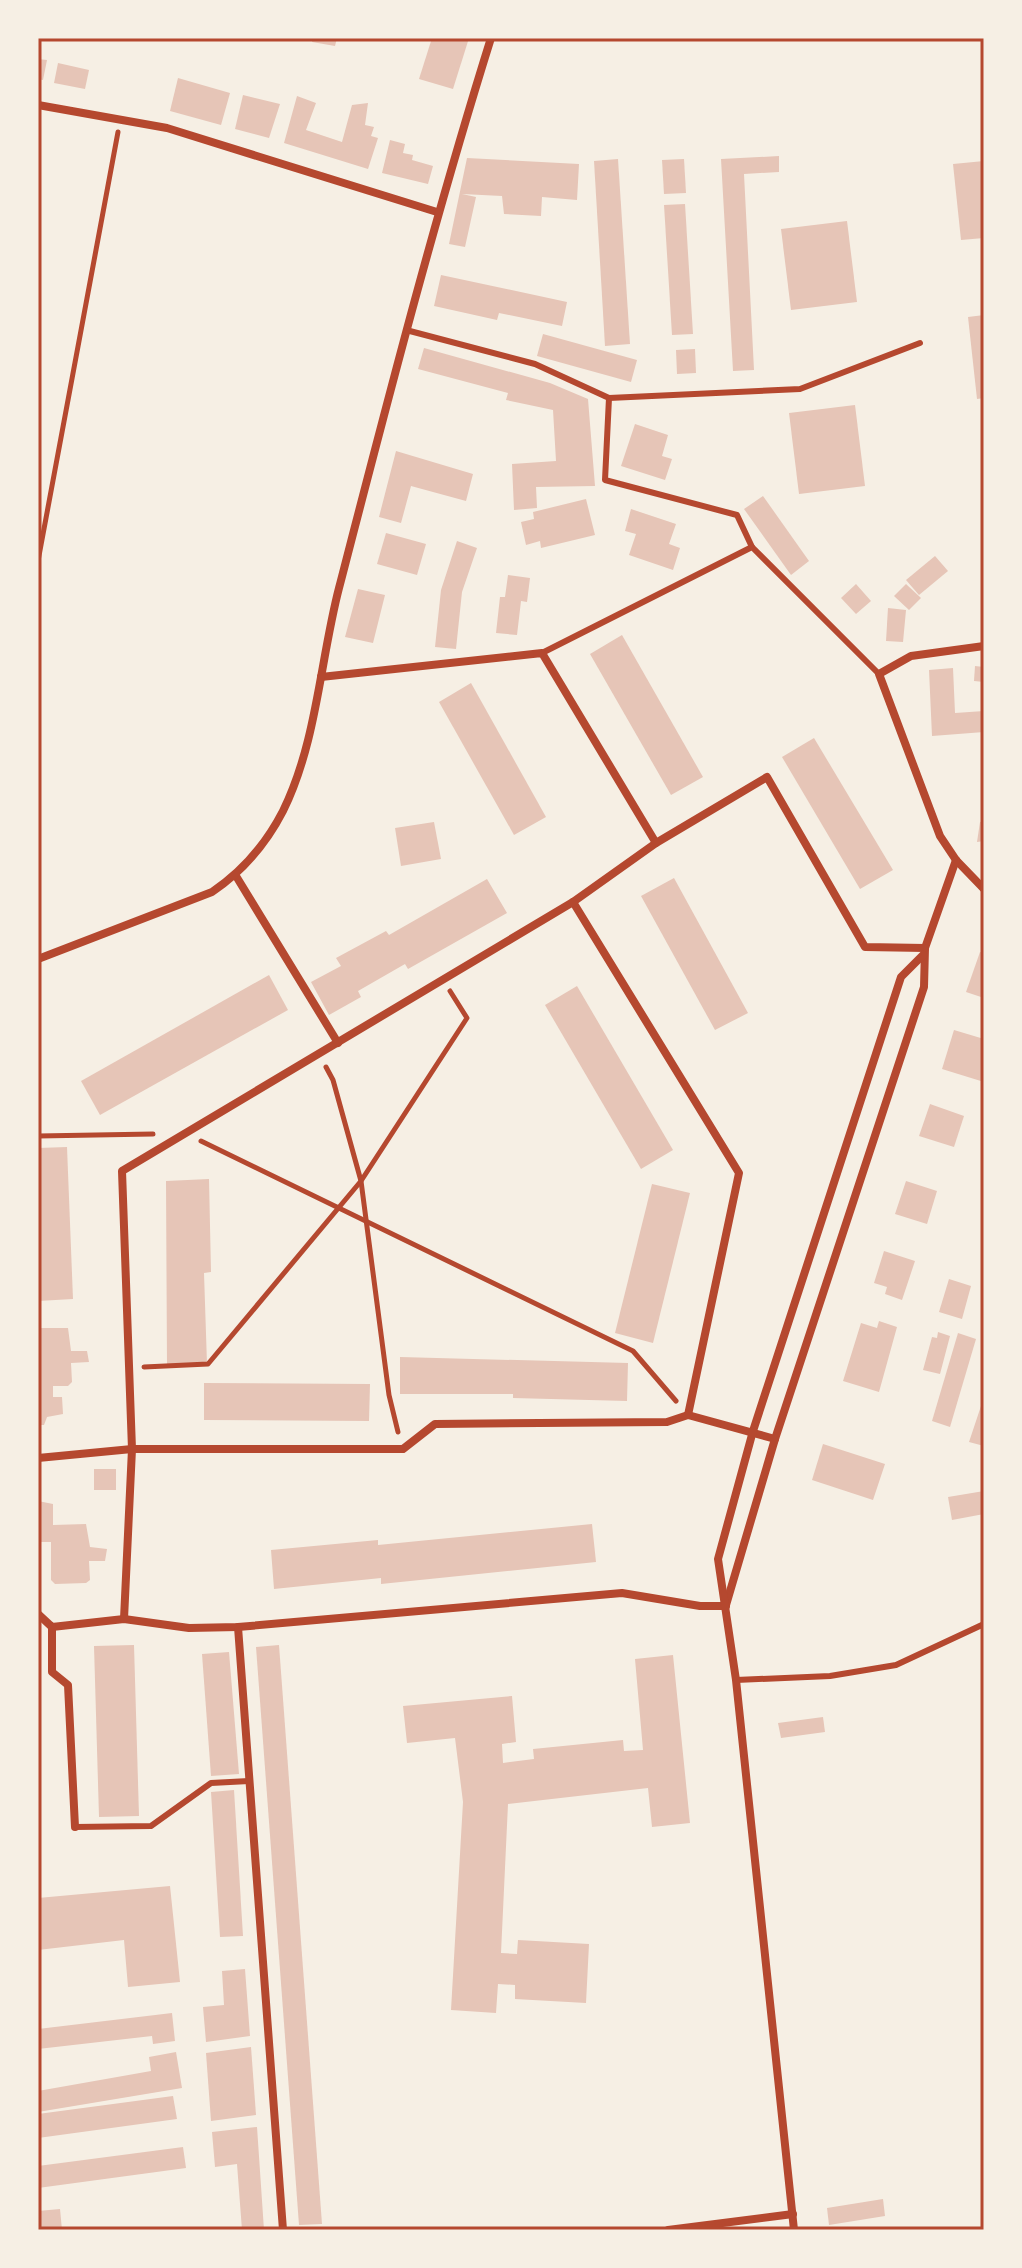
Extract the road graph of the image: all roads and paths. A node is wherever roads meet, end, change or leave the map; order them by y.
1 (491, 38) edge
2 (38, 105) edge
3 (120, 120) junction
4 (437, 212) junction
5 (406, 330) junction
6 (920, 343) dead end
7 (609, 398) junction
8 (752, 547) junction
9 (38, 561) edge
10 (984, 646) edge
11 (542, 653) junction
12 (879, 674) junction
13 (321, 677) junction
14 (656, 843) junction
15 (956, 860) junction
16 (236, 876) junction
17 (984, 889) edge
18 (573, 902) junction
19 (924, 952) junction
20 (38, 959) edge
21 (443, 980) junction
22 (338, 1043) junction
23 (318, 1054) junction
24 (186, 1133) junction
25 (38, 1136) edge
26 (361, 1181) junction
27 (338, 1210) junction
28 (367, 1224) junction
29 (129, 1368) junction
30 (688, 1415) junction
31 (753, 1431) junction
32 (775, 1439) junction
33 (132, 1449) junction
34 (403, 1449) junction
35 (38, 1458) edge
36 (726, 1606) junction
37 (38, 1614) edge
38 (124, 1619) junction
39 (984, 1624) edge
40 (52, 1627) junction
41 (238, 1627) junction
42 (736, 1680) junction
43 (249, 1781) junction
44 (75, 1827) joint
45 (793, 2214) junction
46 (283, 2230) edge
47 (668, 2230) edge
48 (794, 2230) edge

1 - 4 street
2 - 3 street
3 - 4 street
3 - 9 path
4 - 5 street
5 - 7 lane
5 - 13 street
6 - 7 lane
7 - 8 lane
8 - 11 lane
8 - 12 lane
10 - 12 street
11 - 13 street
11 - 14 street
12 - 15 street
13 - 16 street
14 - 18 street
14 - 19 street
15 - 17 street
15 - 19 street
16 - 20 street
16 - 22 street
18 - 21 street
18 - 30 street
19 - 31 street
19 - 32 street
21 - 22 street
21 - 26 path
22 - 23 street
23 - 24 street
23 - 26 path
24 - 25 path
24 - 27 path
24 - 29 street
26 - 27 path
26 - 28 path
27 - 28 path
27 - 29 path
28 - 30 path
28 - 34 path
29 - 33 street
30 - 31 street
30 - 34 street
31 - 32 street
31 - 36 street
32 - 36 street
33 - 34 street
33 - 35 street
33 - 38 street
36 - 41 street
36 - 42 street
37 - 40 street
38 - 40 street
38 - 41 street
39 - 42 lane
40 - 44 street
41 - 43 street
42 - 45 street
43 - 44 lane
43 - 46 street
45 - 47 street
45 - 48 street

